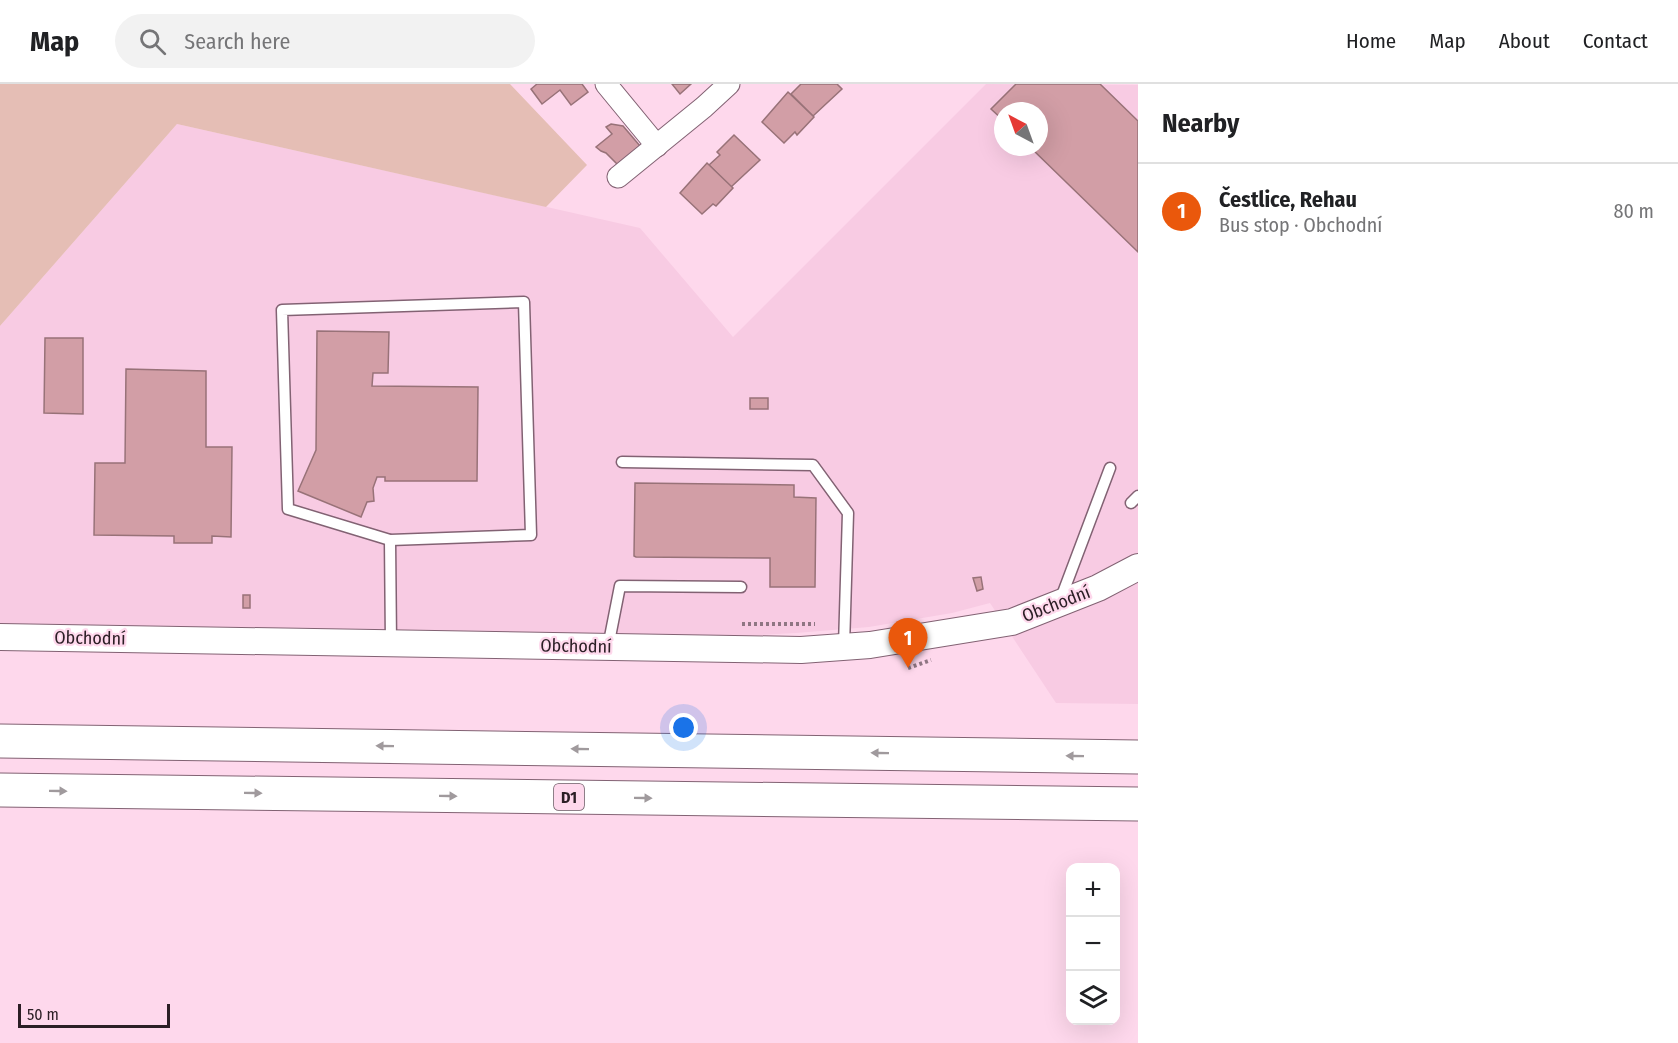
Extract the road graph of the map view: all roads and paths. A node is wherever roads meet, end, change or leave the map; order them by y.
1 (606, 84) edge
2 (729, 84) edge
3 (657, 146) junction
4 (618, 177) dead end
5 (622, 462) dead end
6 (1110, 468) dead end
7 (390, 540) junction
8 (1138, 567) edge
9 (741, 587) dead end
10 (1059, 604) junction
11 (741, 624) dead end
12 (844, 636) junction
13 (0, 637) edge
14 (391, 644) junction
15 (608, 647) junction
16 (0, 741) edge
17 (1138, 756) edge
18 (0, 790) edge
19 (1138, 804) edge

1 - 3 street
2 - 3 street
3 - 4 street
5 - 12 lane
6 - 10 lane
7 - 7 lane
7 - 14 lane
8 - 10 street, Obchodní
9 - 15 lane
10 - 12 street, Obchodní
11 - 12 path
12 - 15 street, Obchodní
13 - 14 street, Obchodní
14 - 15 street, Obchodní
17 -> 16 highway
18 -> 19 highway, D1

